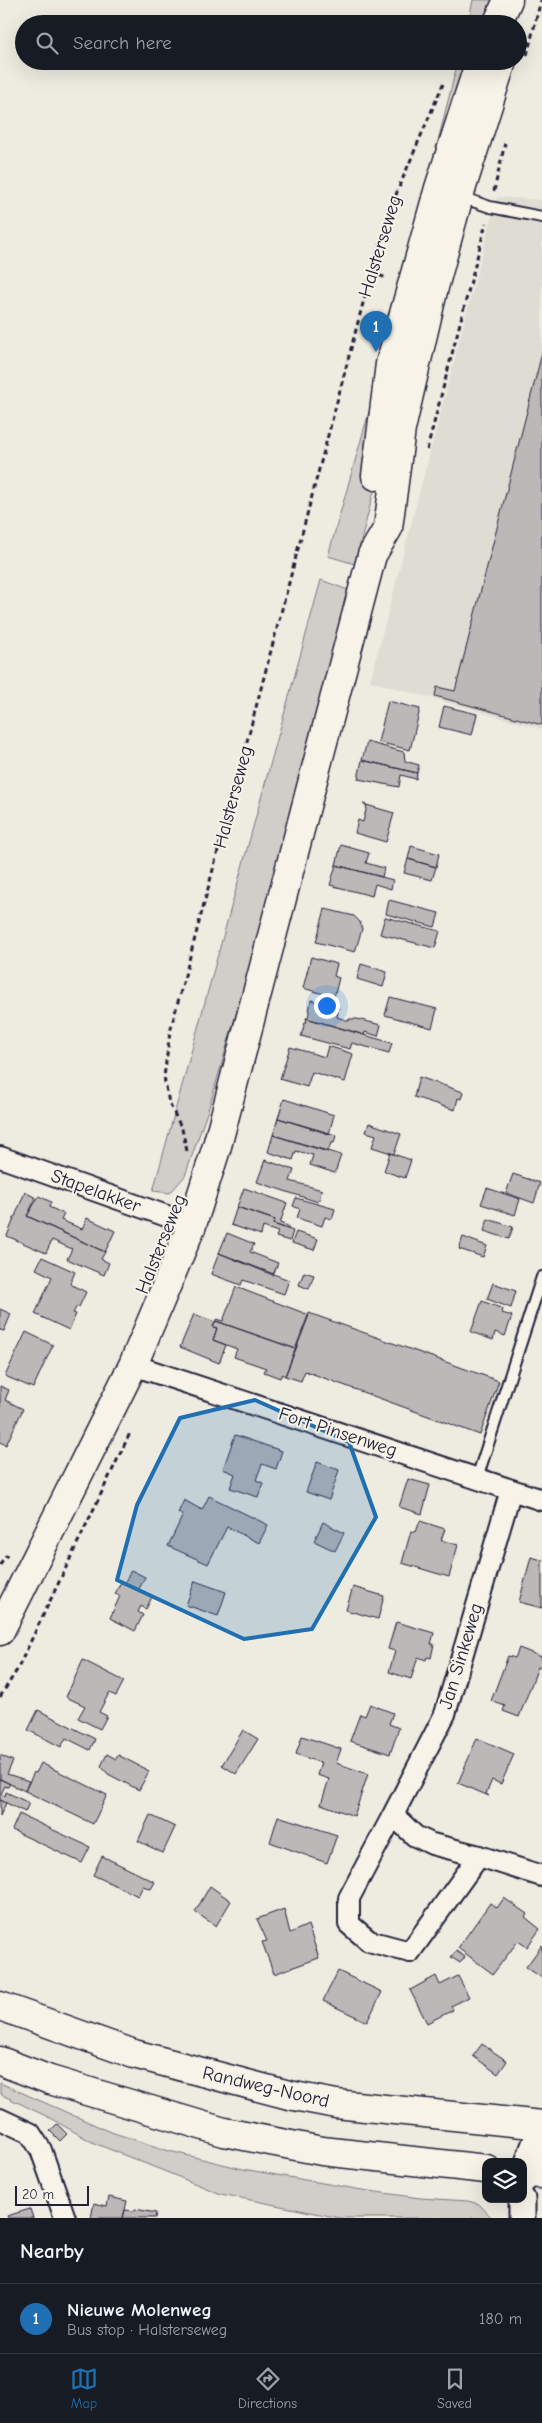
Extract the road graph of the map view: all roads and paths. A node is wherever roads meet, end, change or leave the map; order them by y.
1 (508, 0) edge
2 (515, 0) edge
3 (501, 15) edge
4 (512, 15) edge
5 (478, 70) edge
6 (498, 70) edge
7 (445, 80) dead end
8 (449, 192) junction
9 (542, 217) edge
10 (188, 1156) dead end
11 (0, 1157) edge
12 (192, 1225) junction
13 (542, 1277) edge
14 (134, 1365) junction
15 (477, 1478) junction
16 (511, 1490) junction
17 (542, 1500) edge
18 (0, 1631) edge
19 (393, 1815) junction
20 (479, 1856) junction
21 (542, 1876) edge
22 (0, 2006) edge
23 (0, 2060) edge
24 (0, 2119) edge
25 (542, 2126) edge
26 (527, 2163) edge
27 (482, 2170) edge
28 (527, 2173) edge
29 (542, 2174) edge
30 (522, 2203) edge
31 (65, 2218) edge
32 (522, 2218) edge

1 - 3 main road
2 - 4 main road
5 - 8 main road, Halsterseweg
6 - 8 main road, Halsterseweg
7 - 10 path, Halsterseweg
8 - 9 lane
8 - 12 main road, Halsterseweg
11 - 12 street, Stapelakker
12 - 14 main road, Halsterseweg
13 - 15 lane
14 - 15 street, Fort Pinsenweg
14 - 18 main road, Halsterseweg
15 - 16 street, Fort Pinsenweg
16 - 17 street, Fort Pinsenweg
16 - 19 street, Jan Sinkeweg
19 - 20 street
19 - 20 street, Jan Sinkeweg
20 - 21 street
22 - 25 main road, Randweg-Noord
23 - 27 main road
24 - 31 street
25 - 26 street
28 - 29 main road
30 - 32 street

